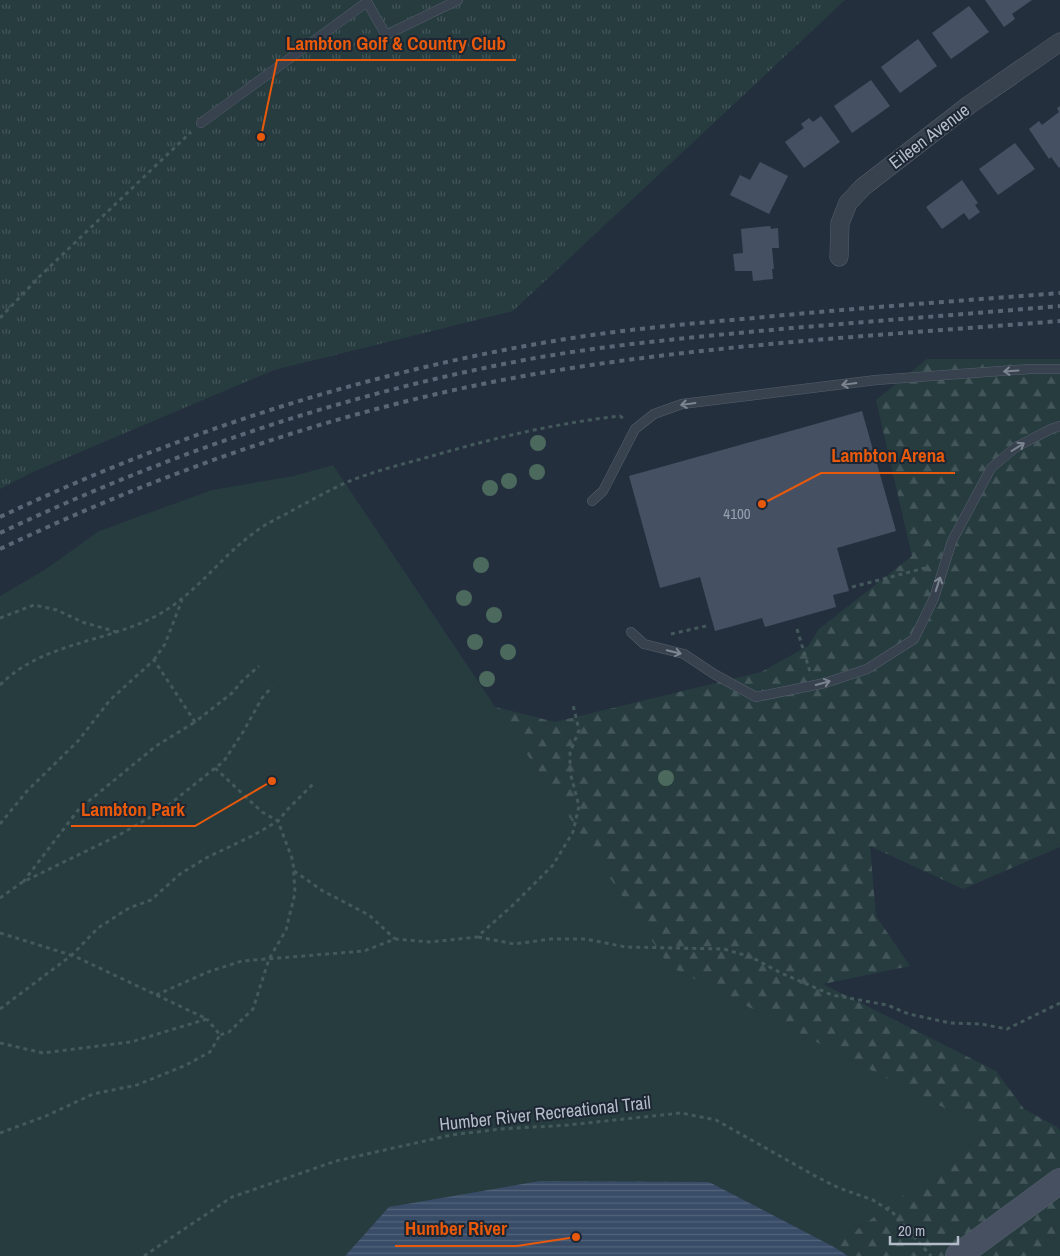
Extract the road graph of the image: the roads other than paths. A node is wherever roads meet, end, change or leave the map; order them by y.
1 (458, 0) edge
2 (368, 1) edge
3 (1060, 42) edge
4 (201, 123) road end
5 (839, 257) dead end
6 (1060, 369) edge
7 (1060, 426) edge
8 (592, 501) dead end
9 (631, 632) dead end
10 (1054, 1186) edge
11 (958, 1256) edge

1 - 2 lane
2 - 4 lane
3 - 5 street, Eileen Avenue
6 -> 8 lane
9 -> 7 lane
10 - 11 main road

